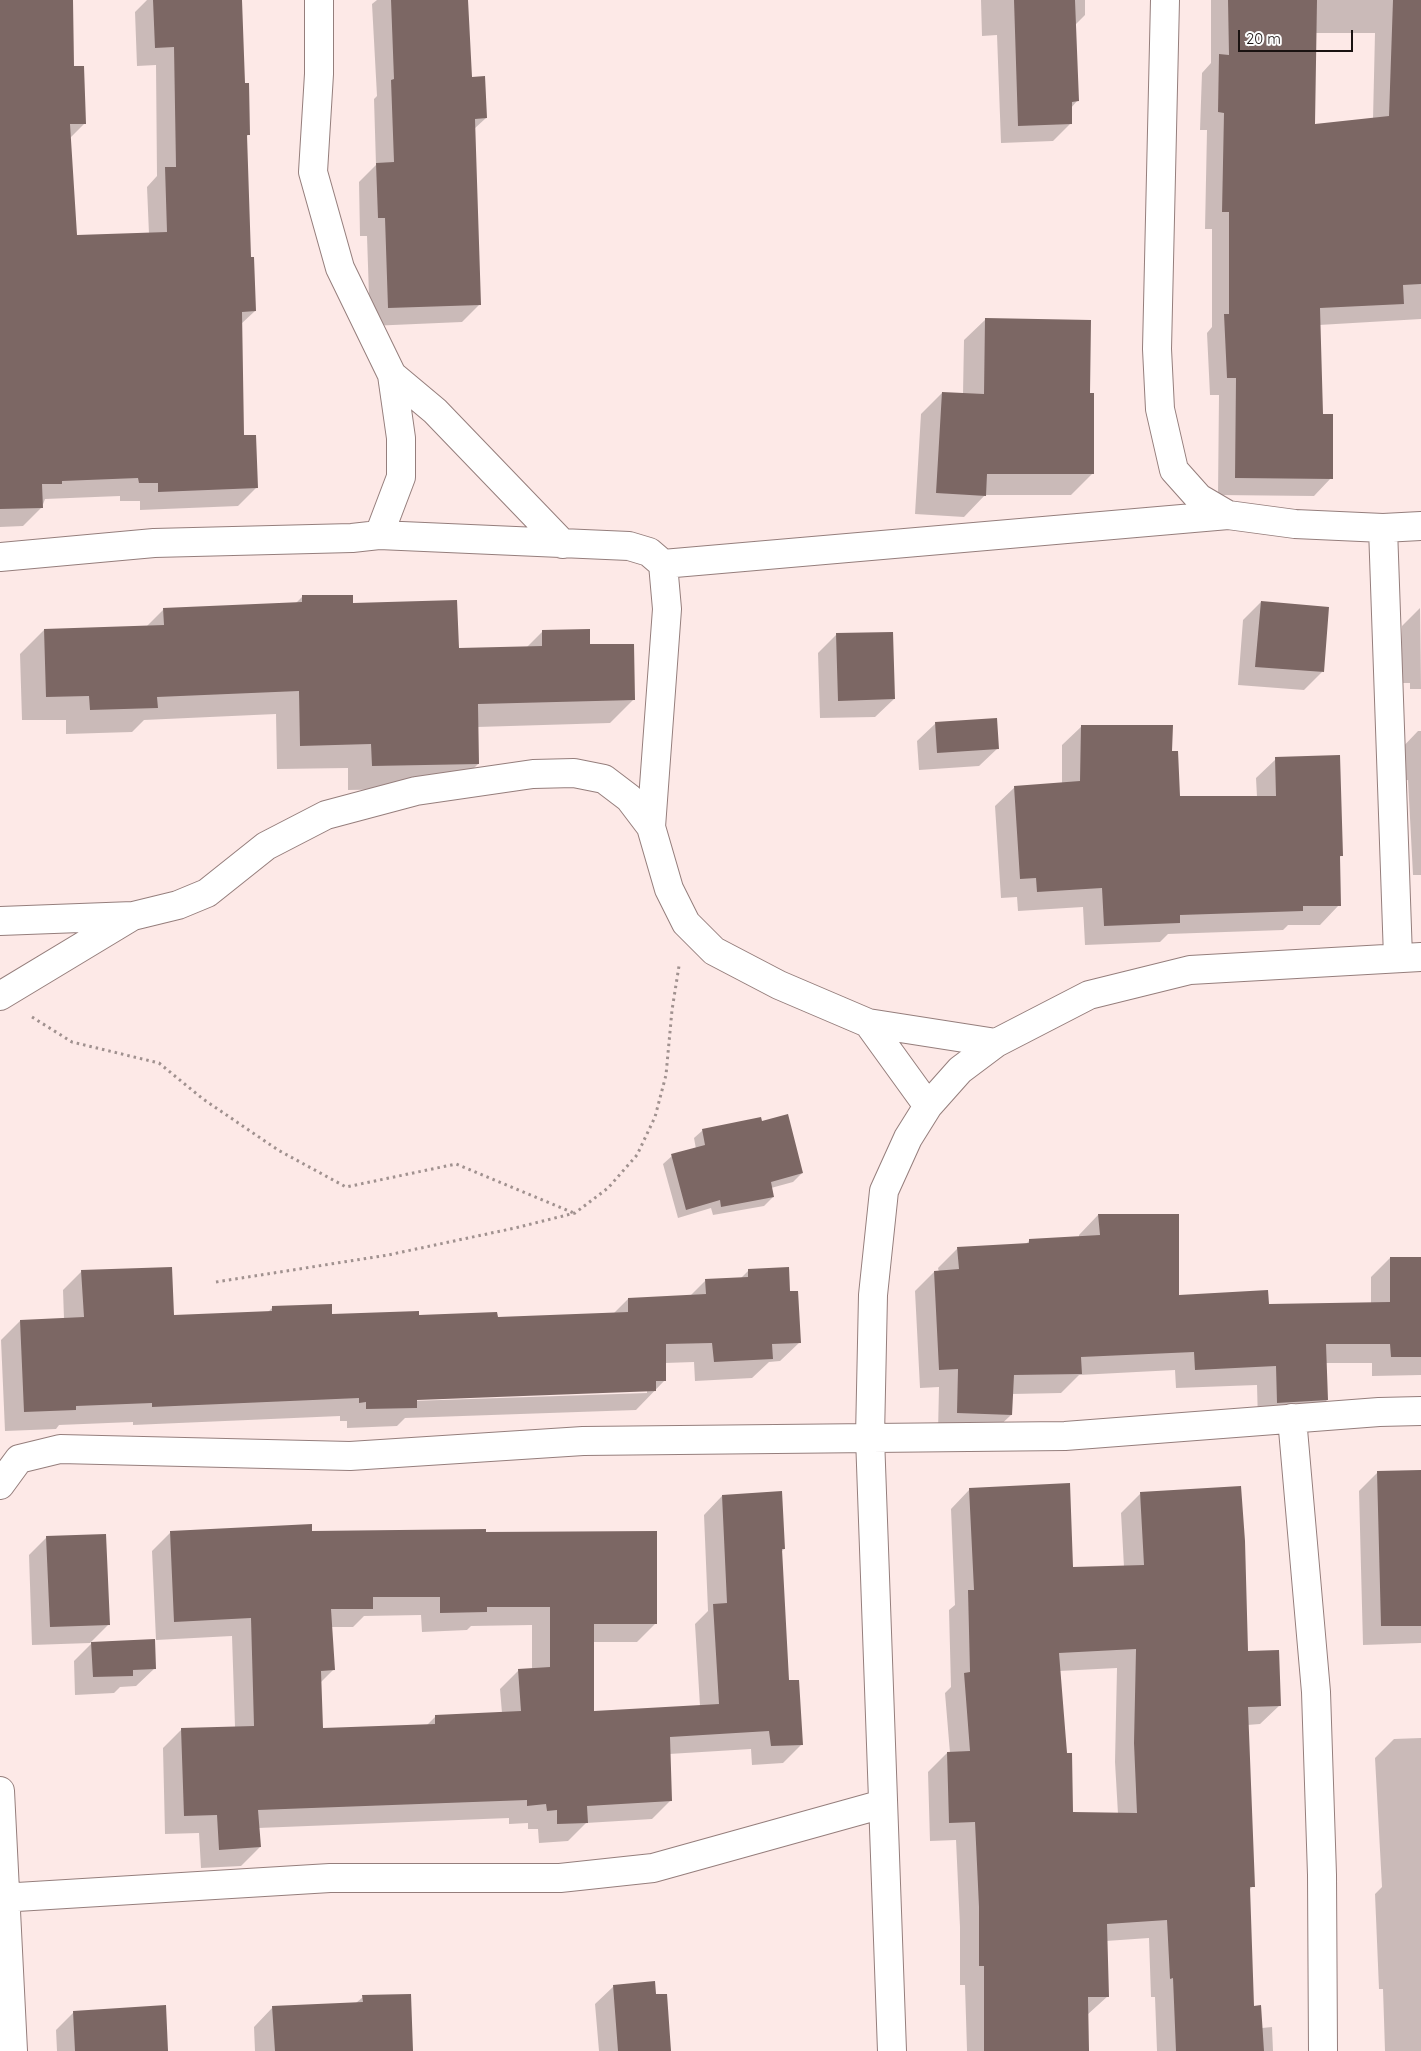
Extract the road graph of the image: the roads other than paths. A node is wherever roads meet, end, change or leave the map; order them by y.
1 (319, 0) edge
2 (1165, 0) edge
3 (392, 375) junction
4 (1228, 515) junction
5 (1421, 526) edge
6 (1383, 528) junction
7 (379, 535) junction
8 (563, 544) junction
9 (0, 557) edge
10 (662, 564) junction
11 (651, 828) junction
12 (133, 916) junction
13 (0, 921) edge
14 (1410, 957) edge
15 (1, 996) edge
16 (868, 1023) junction
17 (996, 1043) junction
18 (928, 1106) junction
19 (1421, 1411) edge
20 (1292, 1418) junction
21 (870, 1437) junction
22 (0, 1484) edge
23 (0, 1791) edge
24 (883, 1804) junction
25 (3, 1898) edge
26 (13, 2051) edge
27 (892, 2051) edge
28 (1323, 2051) edge

1 - 3 street
2 - 4 street
3 - 7 street
3 - 8 street
4 - 6 street
4 - 10 street
5 - 6 street
6 - 14 street
7 - 8 street
7 - 9 street
8 - 10 street
10 - 11 street
11 - 12 street
11 - 16 street
12 - 13 street
12 - 15 street
14 - 17 street
16 - 17 street
16 - 18 street
17 - 18 street
18 - 21 street
19 - 20 street
20 - 21 street
20 - 28 street
21 - 22 street
21 - 24 street
23 - 25 street
24 - 25 street
24 - 27 street
25 - 26 street

